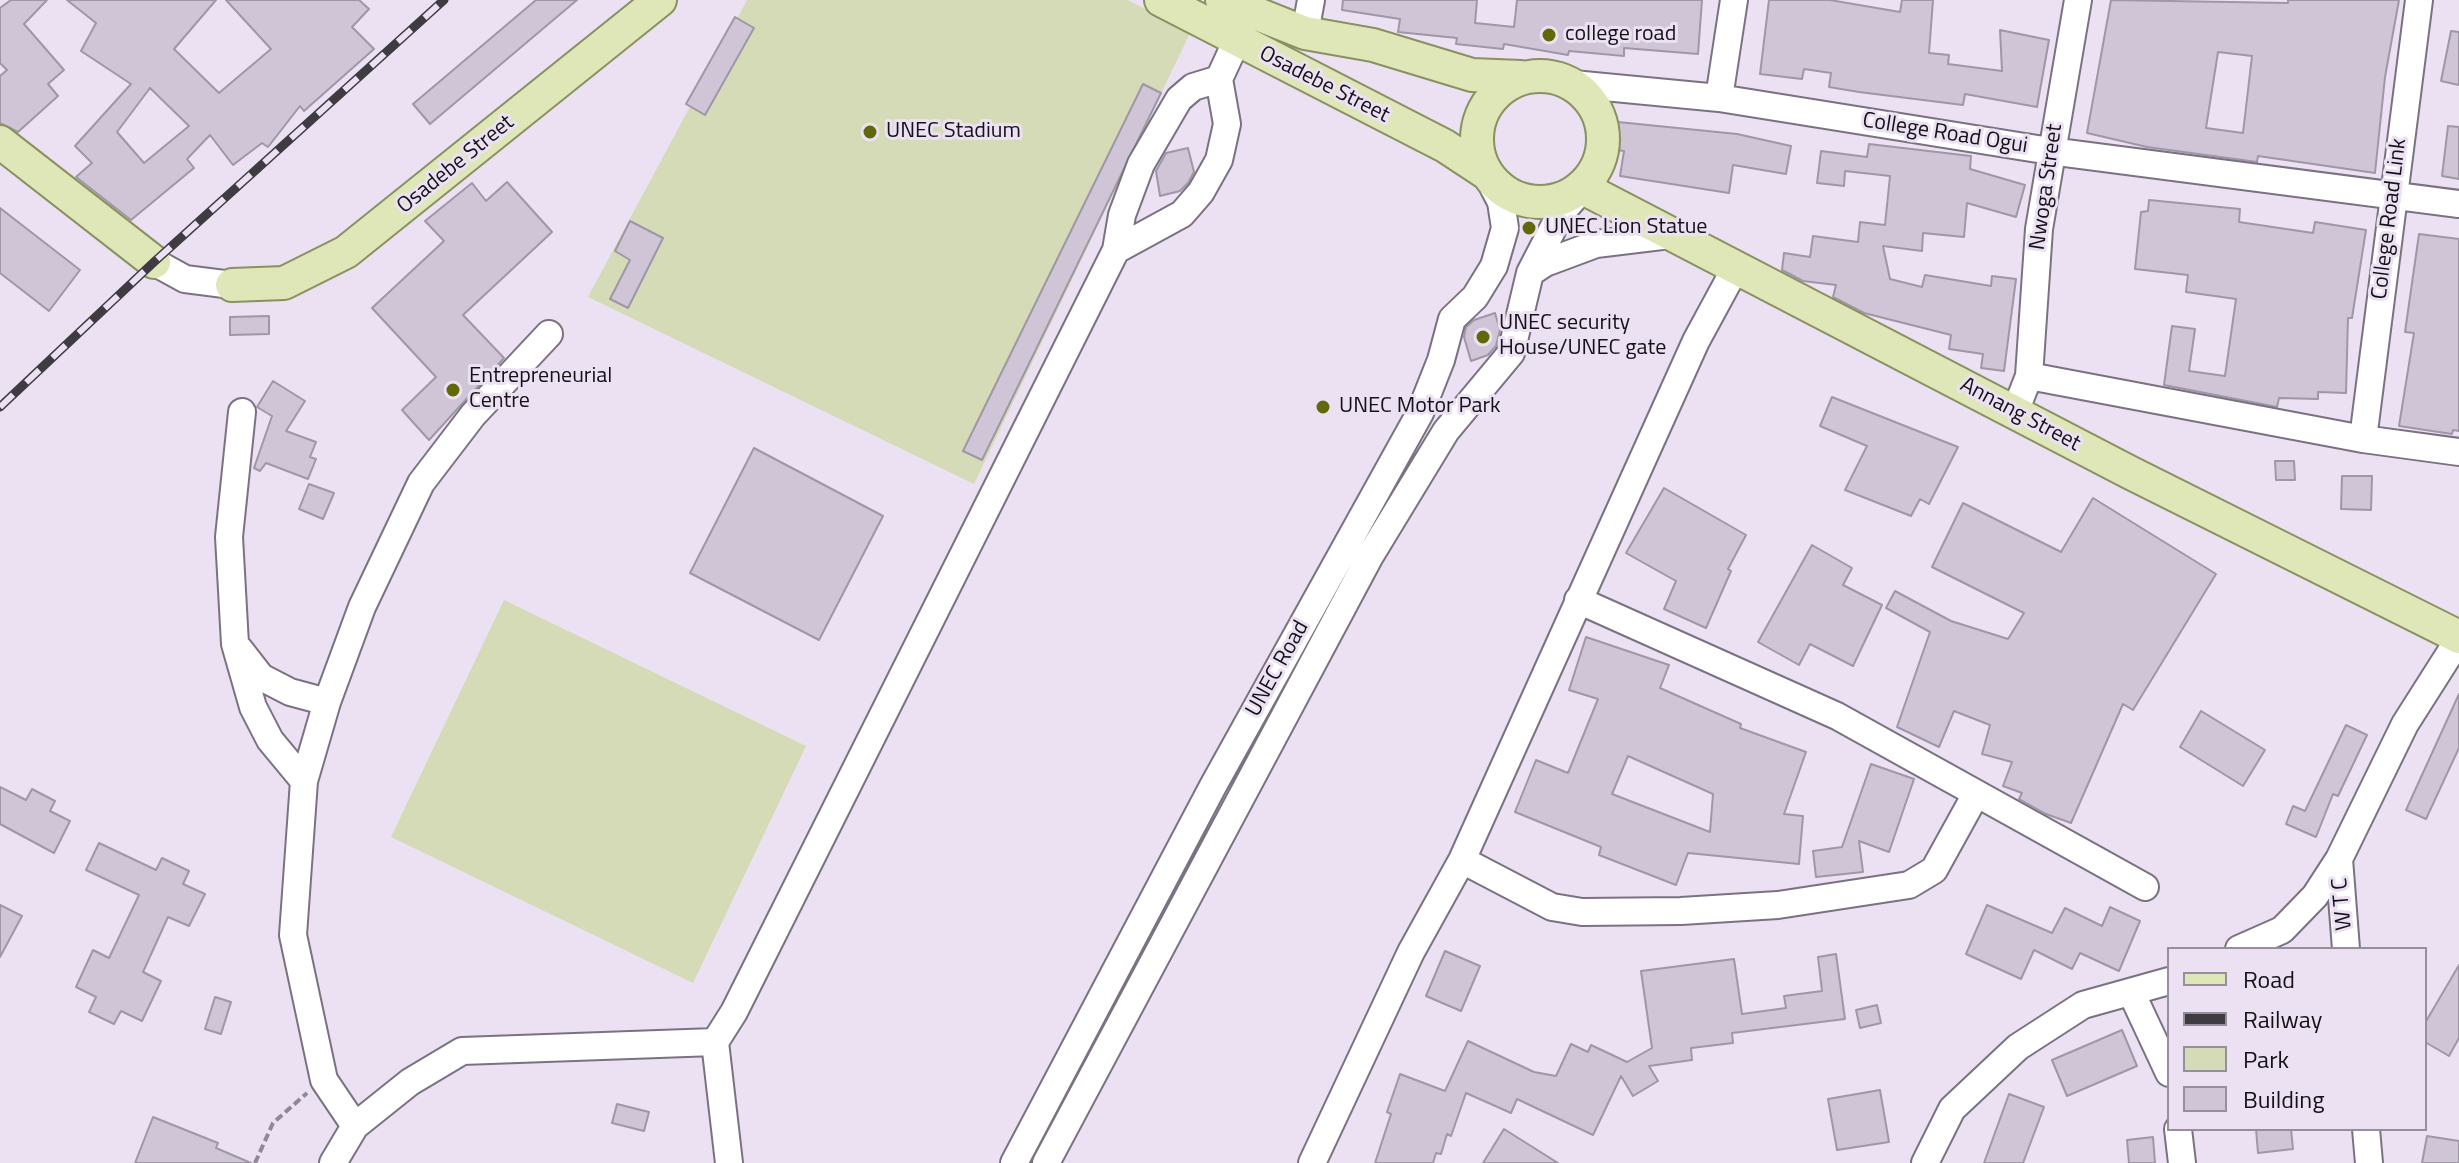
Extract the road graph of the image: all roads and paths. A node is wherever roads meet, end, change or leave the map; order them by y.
1 (660, 0) edge
2 (1161, 0) edge
3 (1222, 0) edge
4 (1311, 0) edge
5 (1734, 0) edge
6 (2078, 0) edge
7 (2419, 0) edge
8 (1305, 33) junction
9 (1237, 40) junction
10 (1521, 77) junction
11 (1219, 79) junction
12 (1573, 84) junction
13 (1719, 98) junction
14 (0, 142) edge
15 (2050, 151) junction
16 (1486, 173) junction
17 (1583, 188) junction
18 (2392, 194) junction
19 (2459, 204) edge
20 (1670, 235) junction
21 (1116, 250) junction
22 (154, 262) joint
23 (1735, 269) junction
24 (1530, 273) junction
25 (232, 285) joint
26 (549, 334) dead end
27 (2029, 376) junction
28 (242, 412) dead end
29 (2015, 412) junction
30 (2363, 439) junction
31 (2459, 452) edge
32 (1578, 600) junction
33 (2459, 638) edge
34 (235, 644) junction
35 (327, 702) junction
36 (304, 781) junction
37 (1213, 786) junction
38 (1976, 794) junction
39 (1237, 802) junction
40 (2339, 859) junction
41 (1462, 860) junction
42 (2145, 887) dead end
43 (2244, 947) edge
44 (2346, 947) edge
45 (2167, 982) edge
46 (2132, 994) junction
47 (715, 1042) junction
48 (2167, 1069) edge
49 (324, 1080) junction
50 (355, 1126) junction
51 (2178, 1131) edge
52 (2366, 1131) edge
53 (255, 1163) edge
54 (333, 1163) edge
55 (729, 1163) edge
56 (1014, 1163) edge
57 (1046, 1163) edge
58 (1312, 1163) edge
59 (1925, 1163) edge
60 (2182, 1163) edge
61 (2369, 1163) edge

1 - 25 main road, Osadebe Street
2 - 9 main road, Osadebe Street
3 - 8 main road, Osadebe Street
4 - 8 street, Osadebe Street
5 - 13 street
6 - 15 street, Nwoga Street
7 - 18 street, College Road Link
8 - 10 main road, Osadebe Street
9 - 11 street
9 - 16 main road, Osadebe Street
10 - 12 main road
10 - 16 main road
11 - 21 street
11 - 21 street
12 - 13 street, College Road Ogui
12 - 17 main road
13 - 15 street, College Road Ogui
14 - 22 main road
15 - 18 street, College Road Ogui
15 - 27 street, Nwoga Street
16 - 17 main road
16 - 37 street, UNEC Road
17 - 20 main road, Annang Street
17 - 24 street, UNEC Road
18 - 19 street, College Road Ogui
18 - 30 street, College Road Link
20 - 23 main road, Annang Street
20 - 24 street
21 - 47 street
22 - 25 street
23 - 29 main road, Annang Street
23 - 32 street
24 - 39 street, UNEC Road
26 - 35 street
27 - 29 street, Nwoga Street
27 - 30 street
28 - 34 street
29 - 33 main road, Annang Street
30 - 31 street
32 - 38 street
32 - 41 street
33 - 40 street
34 - 35 street
34 - 36 street
35 - 36 street
36 - 49 street
37 - 39 street
37 - 56 street, UNEC Road
38 - 41 street
38 - 42 street
39 - 57 street, UNEC Road
40 - 43 street
40 - 44 street, W T C
41 - 58 street
45 - 46 street
46 - 48 street
46 - 59 street
47 - 50 street
47 - 55 street
49 - 50 street
49 - 53 path
50 - 54 street
51 - 60 street
52 - 61 street

